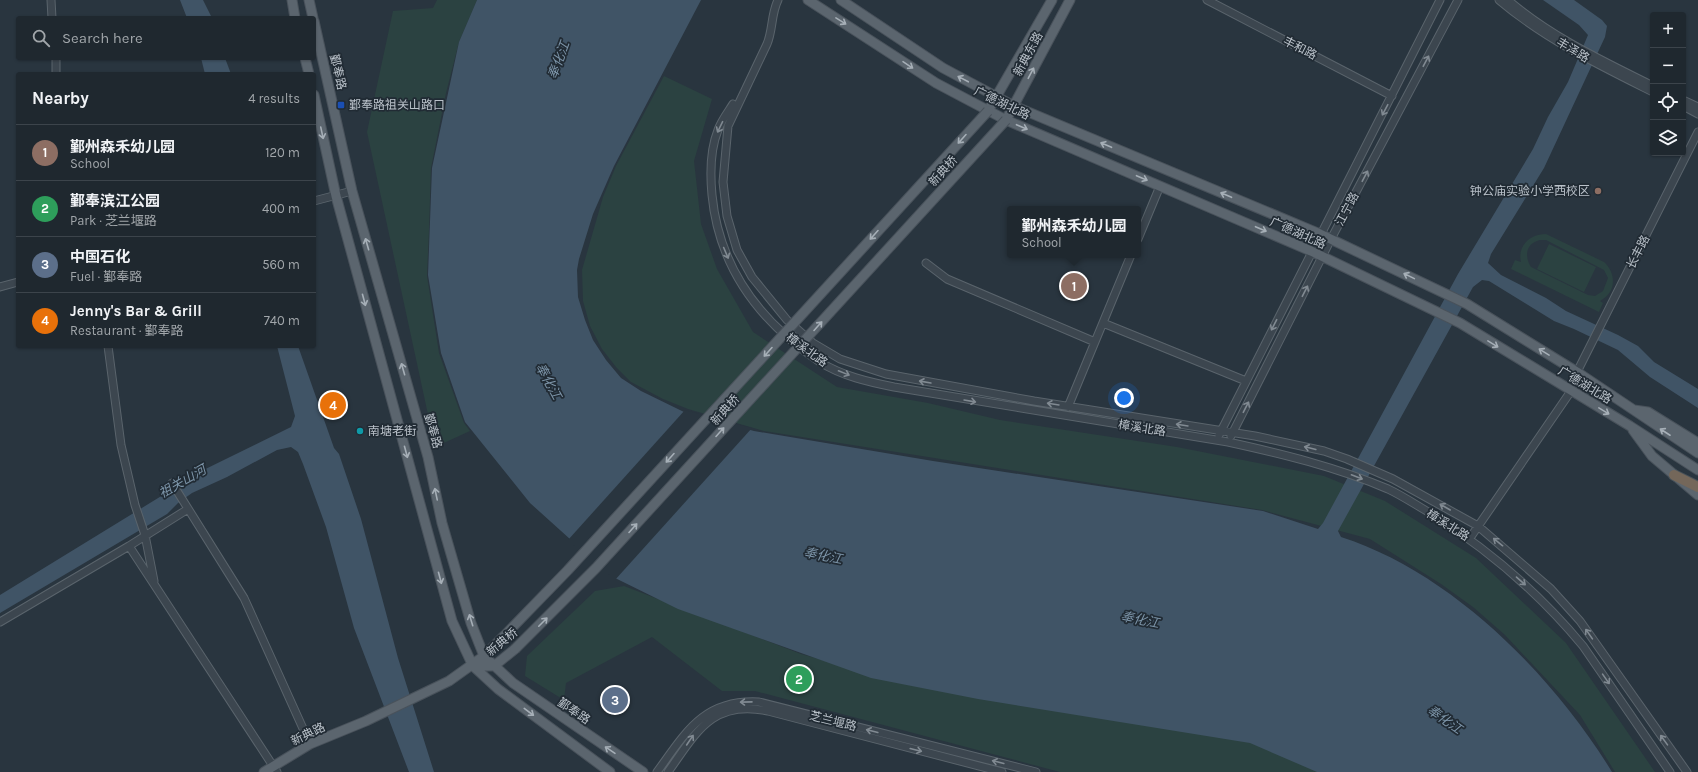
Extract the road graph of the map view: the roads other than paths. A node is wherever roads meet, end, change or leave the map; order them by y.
1 (51, 0) edge
2 (292, 0) edge
3 (309, 0) edge
4 (778, 0) edge
5 (808, 0) edge
6 (841, 0) edge
7 (1052, 0) edge
8 (1070, 0) edge
9 (1207, 0) edge
10 (1440, 0) edge
11 (1458, 0) edge
12 (1499, 0) edge
13 (1508, 0) edge
14 (52, 16) edge
15 (295, 16) edge
16 (313, 16) edge
17 (316, 30) edge
18 (56, 60) edge
19 (306, 60) edge
20 (1595, 60) junction
21 (56, 72) edge
22 (308, 72) edge
23 (748, 82) junction
24 (1650, 85) edge
25 (1650, 90) edge
26 (1392, 96) junction
27 (997, 97) junction
28 (1686, 101) edge
29 (316, 104) edge
30 (1014, 106) junction
31 (1698, 107) edge
32 (1686, 108) edge
33 (988, 111) junction
34 (1698, 114) edge
35 (1006, 120) junction
36 (1698, 132) edge
37 (1160, 186) junction
38 (352, 191) junction
39 (336, 196) junction
40 (316, 201) edge
41 (1141, 232) edge
42 (1320, 234) junction
43 (1331, 239) junction
44 (1311, 251) junction
45 (1323, 256) junction
46 (1130, 258) edge
47 (926, 263) dead end
48 (16, 283) edge
49 (0, 288) edge
50 (1103, 323) junction
51 (1095, 342) junction
52 (108, 348) edge
53 (1577, 372) junction
54 (1246, 381) junction
55 (1571, 391) junction
56 (1068, 407) junction
57 (1629, 409) junction
58 (1630, 426) junction
59 (1221, 431) junction
60 (1232, 433) junction
61 (1217, 440) junction
62 (1228, 442) junction
63 (1698, 443) edge
64 (1698, 453) edge
65 (1698, 470) edge
66 (1674, 475) junction
67 (172, 483) dead end
68 (1698, 487) edge
69 (1698, 495) edge
70 (188, 509) junction
71 (1478, 526) junction
72 (144, 533) junction
73 (1470, 538) junction
74 (129, 546) junction
75 (154, 585) junction
76 (0, 622) edge
77 (484, 656) junction
78 (473, 666) junction
79 (494, 666) junction
80 (310, 744) junction
81 (276, 769) edge
82 (264, 772) edge
83 (610, 772) edge
84 (643, 772) edge
85 (658, 772) edge
86 (668, 772) edge
87 (1002, 772) edge
88 (1036, 772) edge
89 (1670, 772) edge
90 (1687, 772) edge

1 - 14 street
2 - 15 main road
3 - 16 main road
4 - 23 street, 樟溪北路
5 -> 33 main road, 广德湖北路
27 -> 6 main road, 广德湖北路
7 - 27 main road, 新典东路
30 -> 8 main road, 新典东路
9 - 26 street, 丰和路
10 - 26 street, 江宁路
43 -> 11 street, 江宁路
12 - 20 street, 丰泽路
13 - 20 street, 丰泽路
17 - 38 main road, 鄞奉路
18 - 21 street
19 - 22 main road
20 - 24 street, 丰泽路
20 - 25 street, 丰泽路
56 -> 23 street, 樟溪北路
23 -> 61 street, 樟溪北路
26 -> 42 street, 江宁路
27 - 30 main road, 广德湖北路
27 - 33 main road, 新典东路
28 - 31 street
29 -> 39 main road
30 - 35 main road, 新典东路
42 -> 30 main road, 广德湖北路
32 - 34 street
33 - 35 main road, 广德湖北路
33 -> 77 main road, 新典桥, bridge
35 -> 37 main road, 广德湖北路
79 -> 35 main road, 新典桥, bridge
36 - 53 street, 长丰路
37 - 41 street
37 -> 44 main road, 广德湖北路
38 - 39 street
77 -> 38 main road, 鄞奉路
39 - 40 street
39 -> 78 main road
42 - 43 main road, 广德湖北路
42 - 44 street, 江宁路
43 - 45 street, 江宁路
53 -> 43 main road, 广德湖北路
44 - 45 main road, 广德湖北路
44 -> 54 street, 江宁路
45 -> 55 main road, 广德湖北路
60 -> 45 street, 江宁路
46 - 50 street
47 - 51 street
48 - 49 street
50 - 51 street
50 - 54 street
51 - 56 street
52 - 72 street
53 - 57 main road, 广德湖北路
54 - 59 street, 江宁路
55 -> 58 main road, 广德湖北路
55 - 71 street
59 -> 56 street, 樟溪北路
57 - 63 main road
64 -> 57 main road, 广德湖北路
58 - 65 main road, 广德湖北路
58 - 66 main road
59 - 60 street, 樟溪北路
59 - 61 street, 江宁路
60 - 62 street, 江宁路
71 -> 60 street, 樟溪北路
61 - 62 street, 樟溪北路
62 -> 73 street, 樟溪北路
66 - 68 highway
66 - 69 main road
67 - 70 street
70 - 72 street
70 - 80 street
71 - 73 street
90 -> 71 street, 樟溪北路
72 - 74 street
72 - 75 street
73 -> 89 street, 樟溪北路
74 - 75 street
74 - 76 street
75 - 81 street
77 - 78 main road, 新典桥
77 - 79 main road, 鄞奉路
78 - 79 main road, 新典桥
78 - 80 main road, 新典路
78 -> 83 main road
84 -> 79 main road, 鄞奉路
80 - 81 main road, 新典路
81 - 82 main road, 新典路
88 -> 85 street, 芝兰堰路
86 -> 87 street, 芝兰堰路

